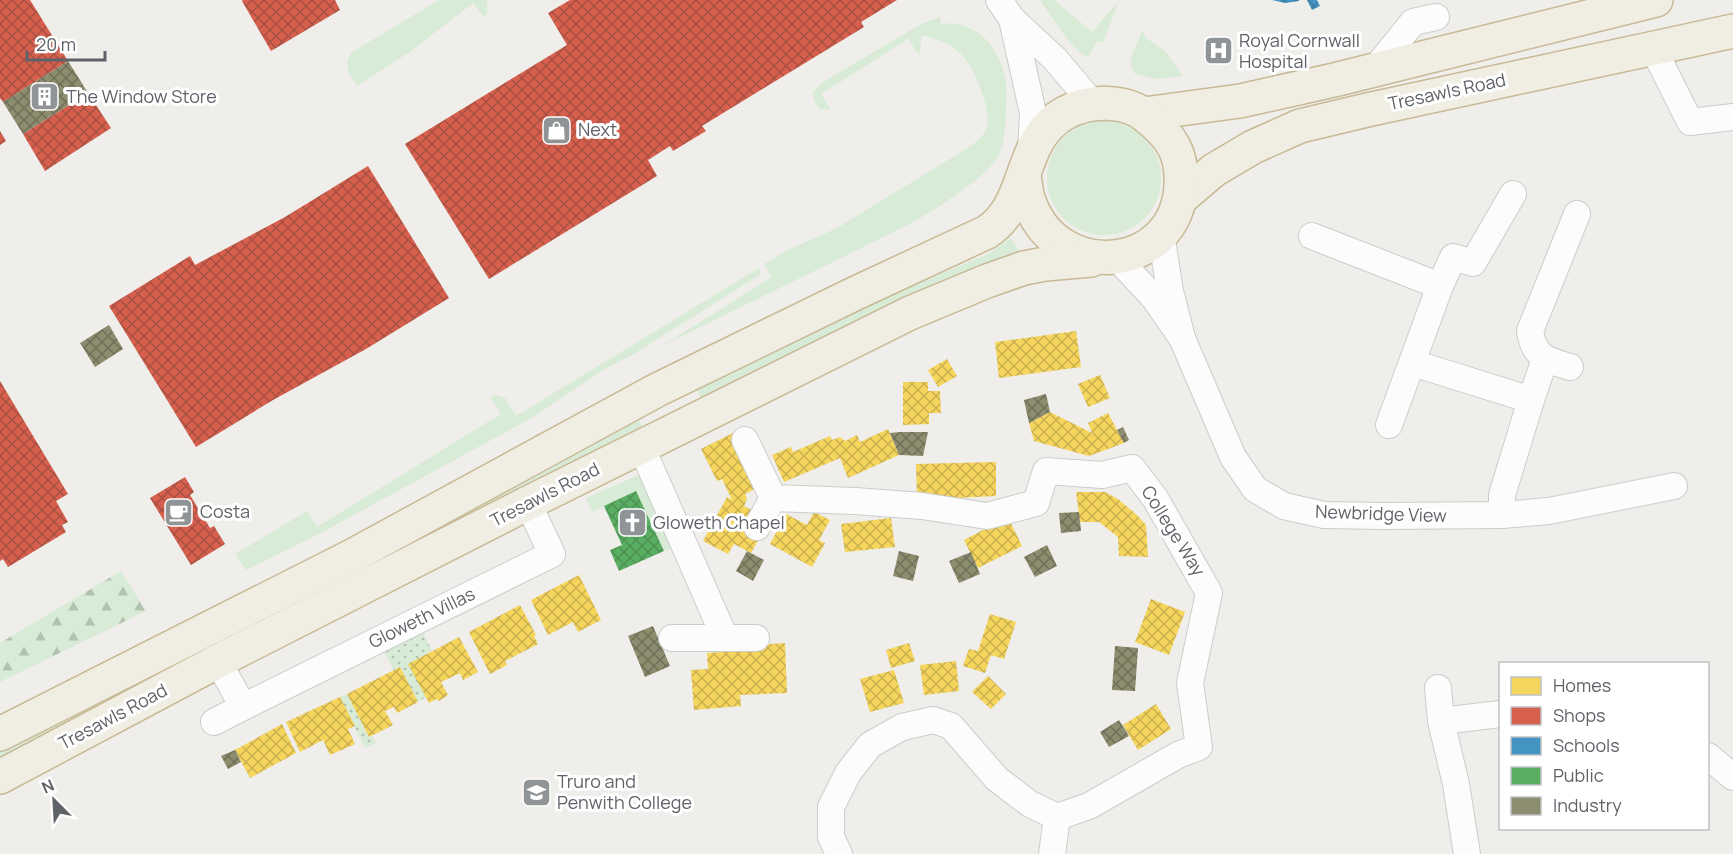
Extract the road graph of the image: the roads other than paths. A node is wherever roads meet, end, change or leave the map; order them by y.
1 (1656, 0) edge
2 (1005, 10) edge
3 (1436, 17) dead end
4 (1733, 31) edge
5 (1653, 48) junction
6 (1375, 69) junction
7 (1093, 104) junction
8 (1144, 114) junction
9 (1733, 117) edge
10 (1028, 163) junction
11 (1513, 194) dead end
12 (1180, 199) junction
13 (1577, 214) dead end
14 (1161, 234) junction
15 (1312, 236) dead end
16 (1112, 258) junction
17 (1440, 286) junction
18 (1182, 338) junction
19 (1545, 360) junction
20 (1413, 363) junction
21 (1570, 367) dead end
22 (1531, 400) junction
23 (1389, 425) dead end
24 (745, 440) dead end
25 (641, 446) junction
26 (1674, 486) dead end
27 (773, 498) junction
28 (528, 503) junction
29 (1502, 515) junction
30 (757, 527) dead end
31 (672, 638) dead end
32 (725, 638) junction
33 (756, 638) dead end
34 (218, 661) junction
35 (1438, 688) dead end
36 (243, 707) junction
37 (1499, 714) edge
38 (1441, 721) junction
39 (214, 722) dead end
40 (0, 734) edge
41 (1709, 758) edge
42 (0, 777) edge
43 (1733, 777) edge
44 (1057, 817) junction
45 (839, 854) edge
46 (1052, 854) edge
47 (1467, 854) edge

1 - 6 highway, Tresawls Road
2 - 7 street
2 - 10 street
3 - 6 street
4 - 5 highway, Tresawls Road
5 - 9 street
5 - 12 highway, Tresawls Road
6 - 8 highway, Tresawls Road
7 - 8 highway
7 - 10 highway
8 - 12 highway
10 - 16 highway
10 - 40 highway, Tresawls Road
11 - 17 street
12 - 14 highway
13 - 19 street
14 - 16 highway
14 - 18 street, Newbridge View
15 - 17 street
16 - 18 street, Newbridge View
16 - 25 highway, Tresawls Road
17 - 20 street
18 - 29 street, Newbridge View
19 - 21 street
19 - 22 street
20 - 22 street
20 - 23 street
22 - 29 street
24 - 27 street
25 - 28 highway, Tresawls Road
25 - 32 street
26 - 29 street, Newbridge View
27 - 30 street
27 - 44 street, College Way
28 - 34 highway, Tresawls Road
28 - 36 street, Gloweth Villas
31 - 32 street
32 - 33 street
34 - 36 street
34 - 42 highway, Tresawls Road
35 - 38 street
36 - 39 street, Gloweth Villas
37 - 38 street
38 - 47 street
41 - 43 street
44 - 45 street
44 - 46 street

